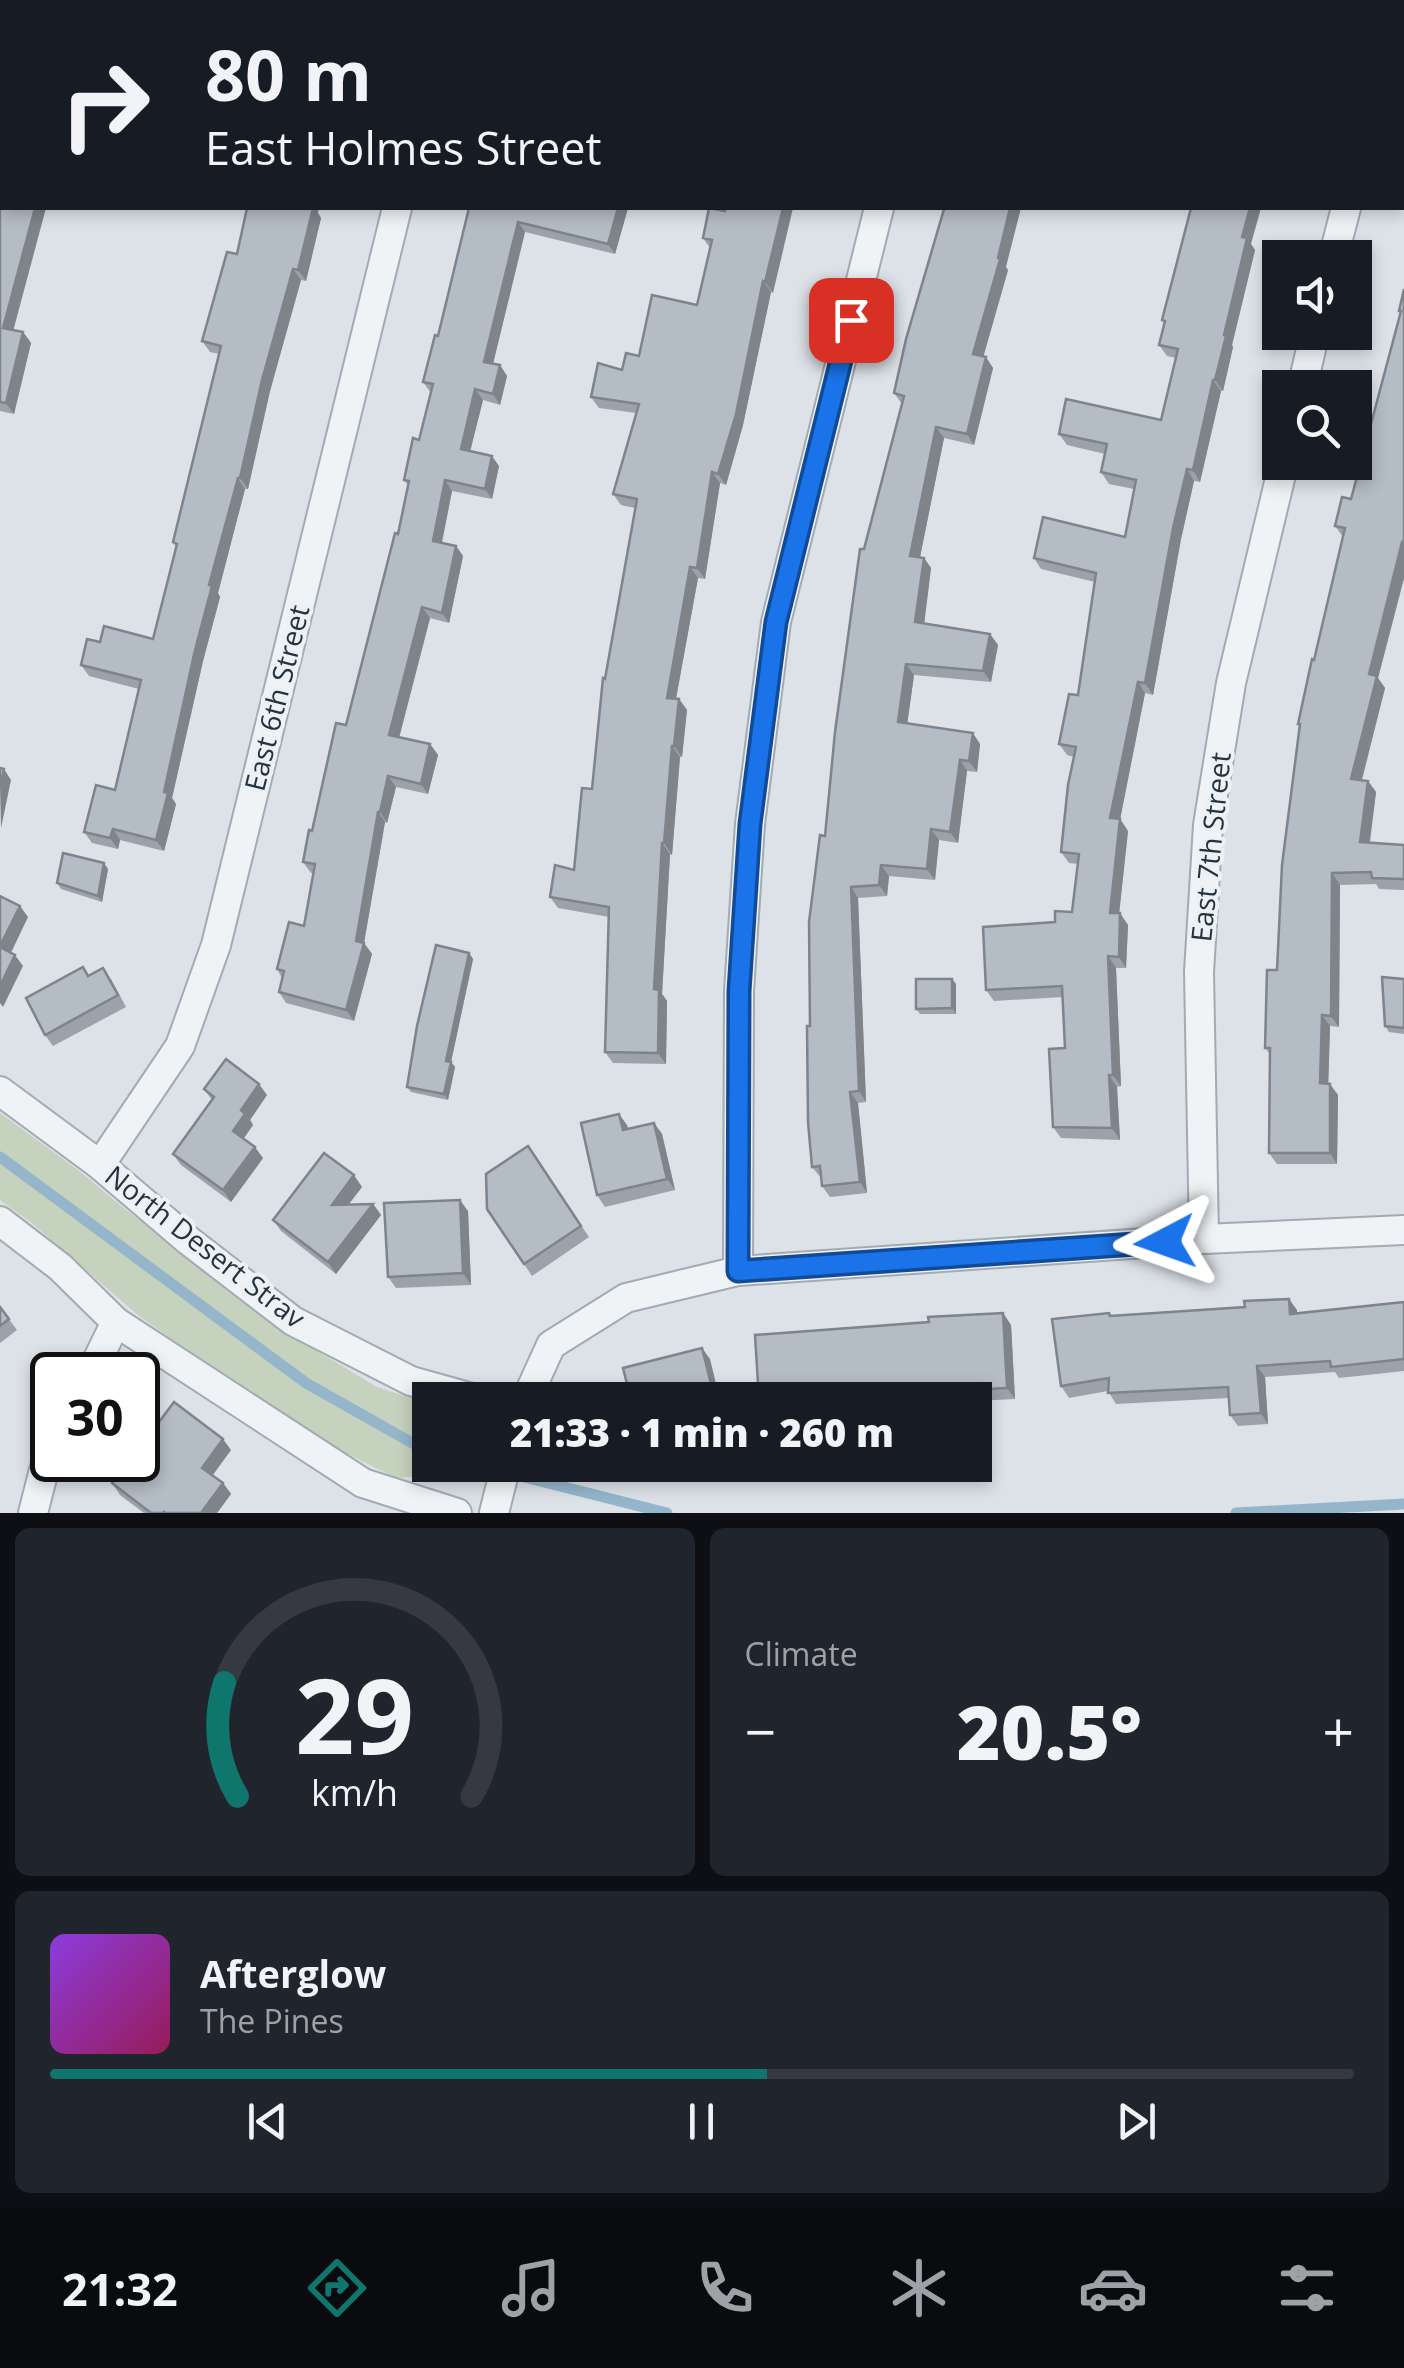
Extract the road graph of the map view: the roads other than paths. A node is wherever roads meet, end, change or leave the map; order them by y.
1 (398, 210) edge
2 (879, 210) edge
3 (1346, 210) edge
4 (1338, 240) edge
5 (1280, 480) edge
6 (0, 1091) edge
7 (100, 1165) junction
8 (0, 1221) edge
9 (1404, 1230) edge
10 (1204, 1239) junction
11 (738, 1271) junction
12 (116, 1322) junction
13 (101, 1352) edge
14 (417, 1382) edge
15 (534, 1382) edge
16 (41, 1482) edge
17 (502, 1482) edge
18 (33, 1513) edge
19 (457, 1513) edge
20 (494, 1513) edge

1 - 7 street, East 6th Street
2 - 11 street
3 - 4 street
5 - 10 street, East 7th Street
6 - 7 street, North Desert Strav
7 - 14 street, North Desert Strav
8 - 12 street
9 - 10 street
10 - 11 street
11 - 15 street
12 - 13 street
12 - 19 street
16 - 18 street
17 - 20 street

